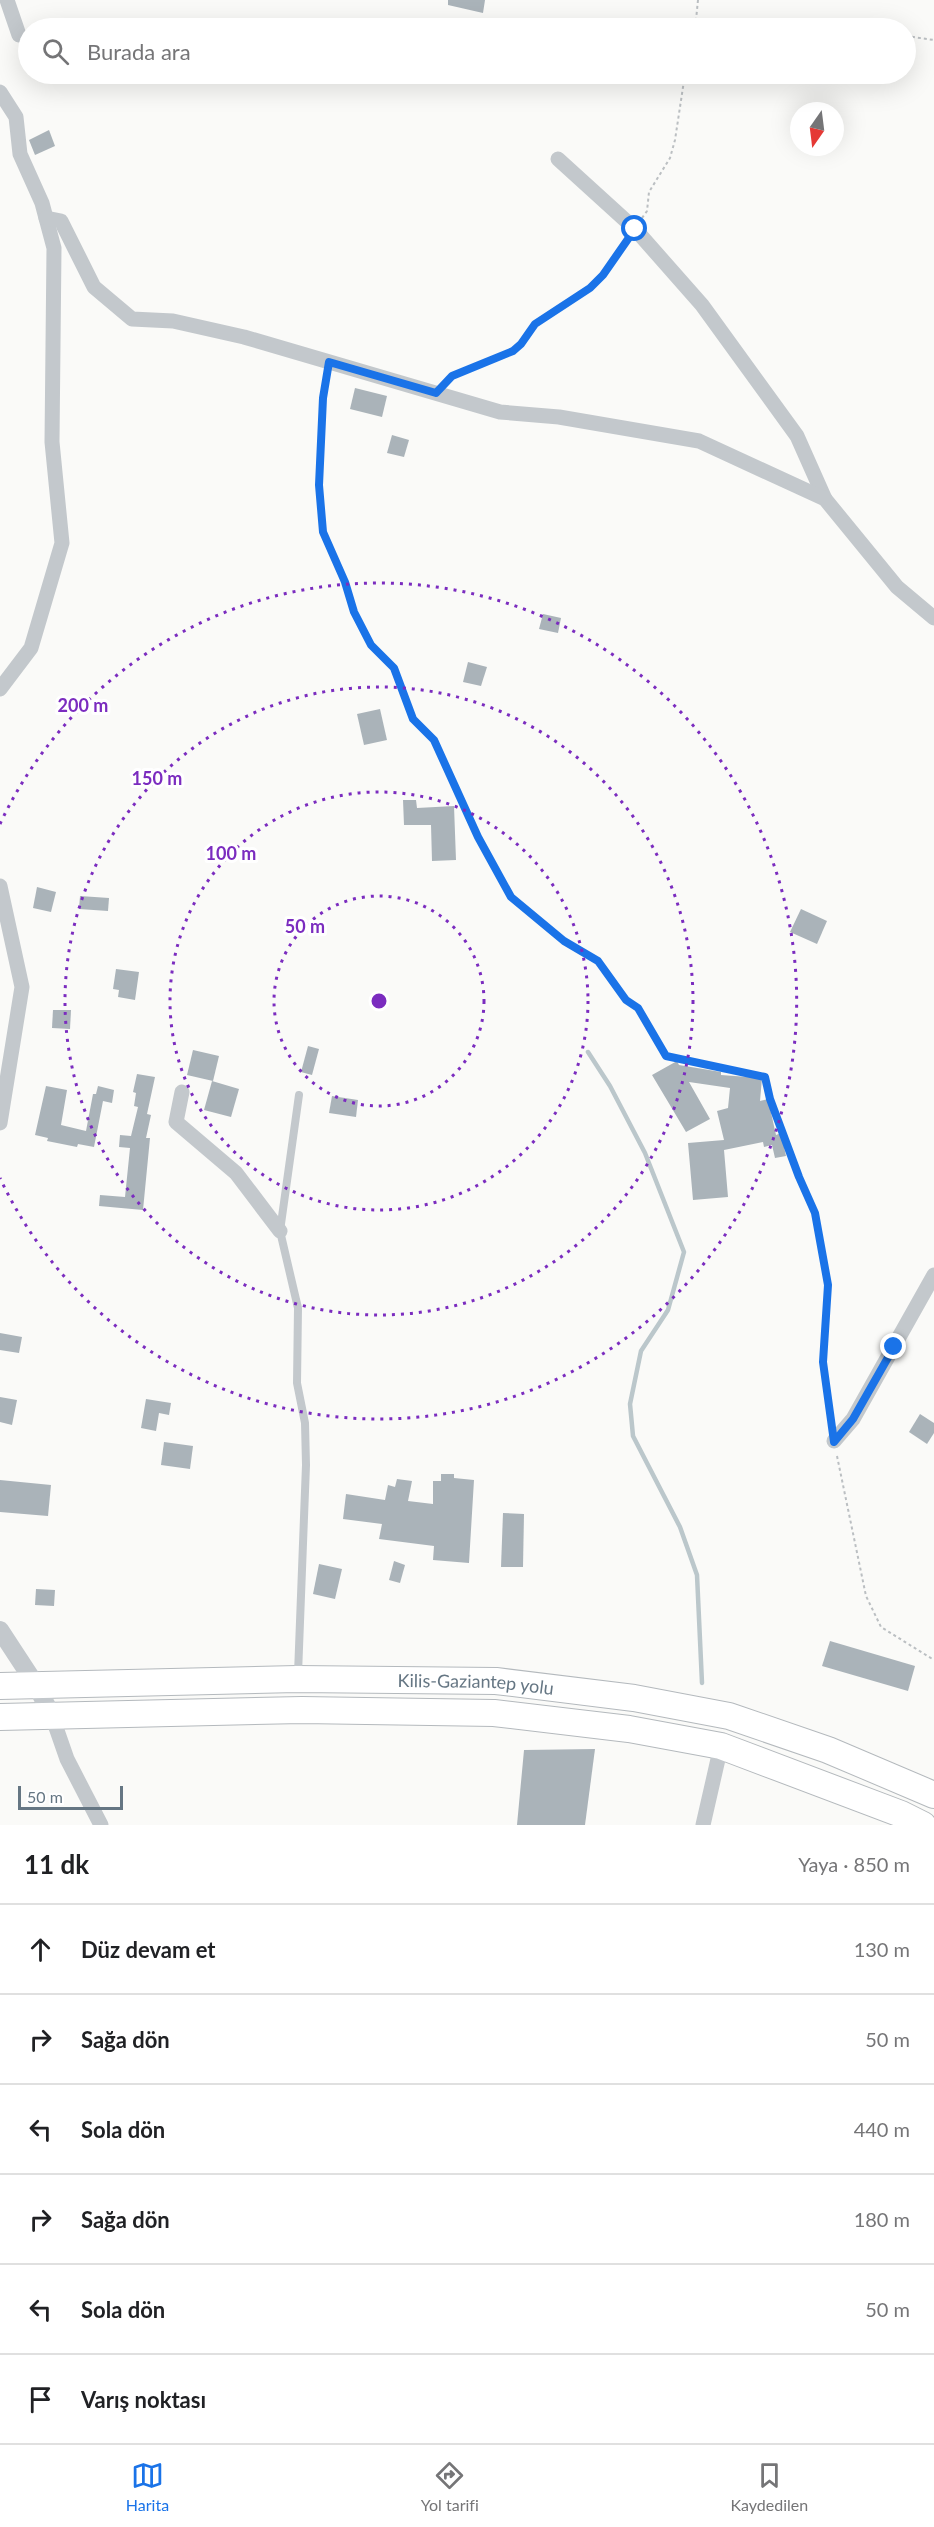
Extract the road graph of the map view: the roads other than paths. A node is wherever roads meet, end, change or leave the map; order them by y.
1 (7, 0) edge
2 (18, 32) edge
3 (0, 92) edge
4 (558, 159) dead end
5 (46, 218) junction
6 (825, 498) junction
7 (934, 618) edge
8 (0, 689) edge
9 (0, 886) edge
10 (182, 1092) dead end
11 (299, 1095) dead end
12 (0, 1123) edge
13 (280, 1231) junction
14 (934, 1275) edge
15 (834, 1442) road end
16 (0, 1630) edge
17 (297, 1679) junction
18 (36, 1685) junction
19 (0, 1686) edge
20 (52, 1716) junction
21 (0, 1717) edge
22 (721, 1746) junction
23 (934, 1795) edge
24 (101, 1825) edge
25 (703, 1825) edge
26 (923, 1825) edge

1 - 2 street
3 - 5 street
4 - 6 street
5 - 6 street
5 - 8 street
6 - 7 street
9 - 12 street
10 - 13 street
11 - 13 lane
13 - 17 lane
14 - 15 street
16 - 18 street
17 - 18 highway, Kilis-Gaziantep yolu
17 - 23 highway, Kilis-Gaziantep yolu
18 - 19 highway, Kilis-Gaziantep yolu
18 - 20 street
20 - 21 highway, Kilis-Gaziantep yolu
20 - 22 highway, Kilis-Gaziantep yolu
20 - 24 street
22 - 25 street
22 - 26 highway, Kilis-Gaziantep yolu

